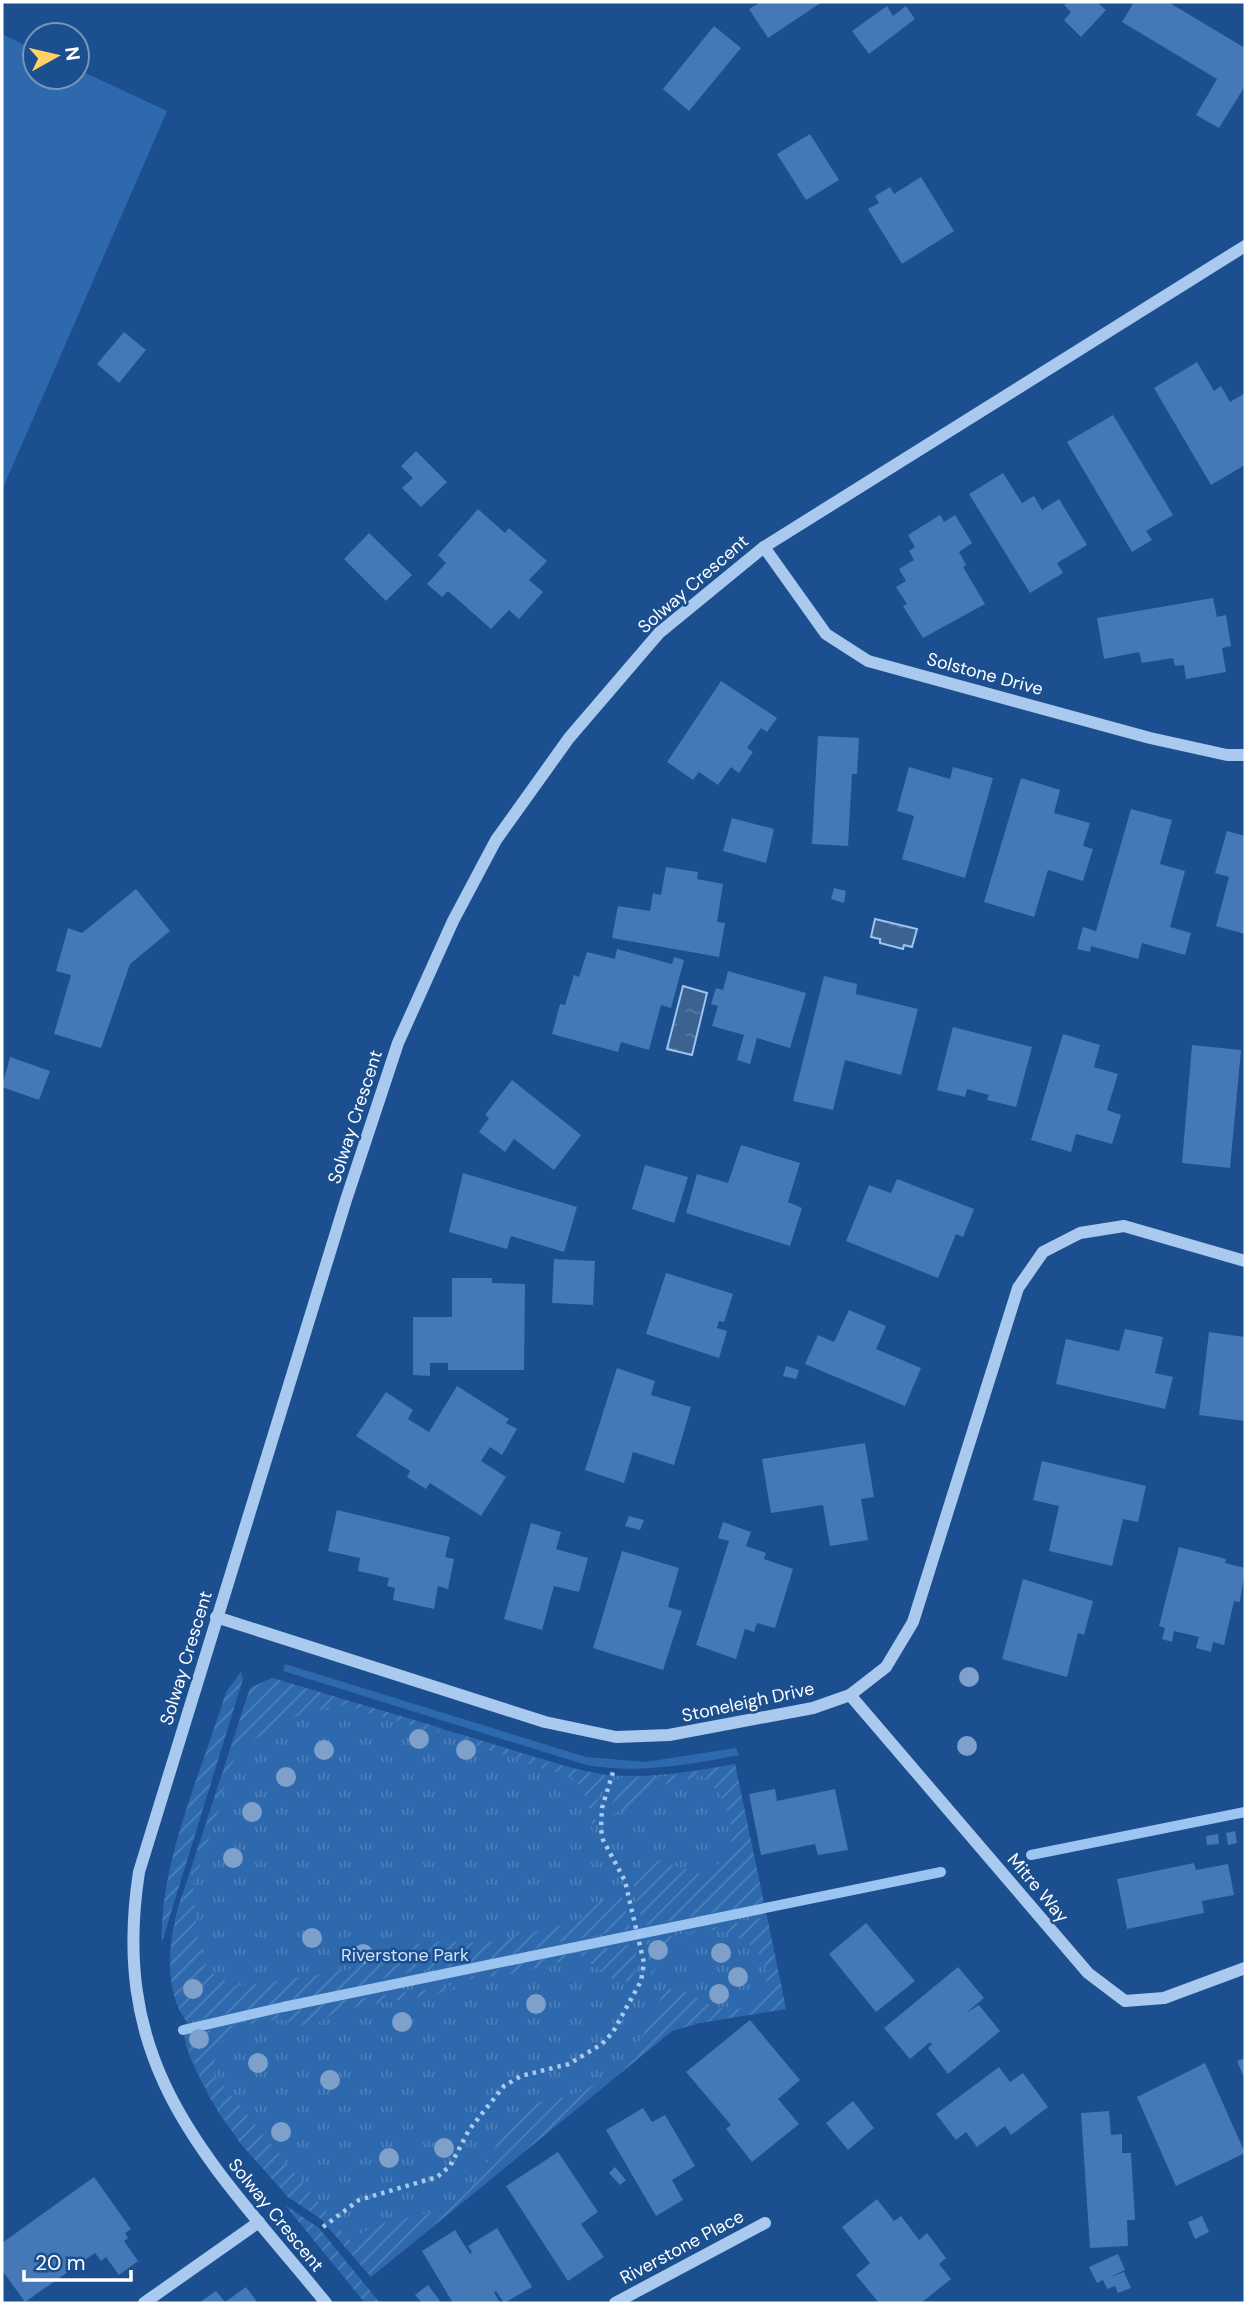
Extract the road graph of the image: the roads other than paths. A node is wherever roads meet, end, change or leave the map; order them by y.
1 (1245, 246) edge
2 (764, 547) junction
3 (1245, 755) edge
4 (1245, 1261) edge
5 (216, 1617) junction
6 (850, 1695) junction
7 (1245, 1968) edge
8 (259, 2222) junction
9 (765, 2222) dead end
10 (144, 2303) edge
11 (326, 2303) edge
12 (615, 2303) edge

1 - 2 street, Solway Crescent
2 - 3 street, Solstone Drive
2 - 5 street, Solway Crescent
4 - 6 street, Stoneleigh Drive
5 - 6 street, Stoneleigh Drive
5 - 8 street, Solway Crescent
6 - 7 street, Mitre Way
8 - 10 street
8 - 11 street, Solway Crescent
9 - 12 street, Riverstone Place

